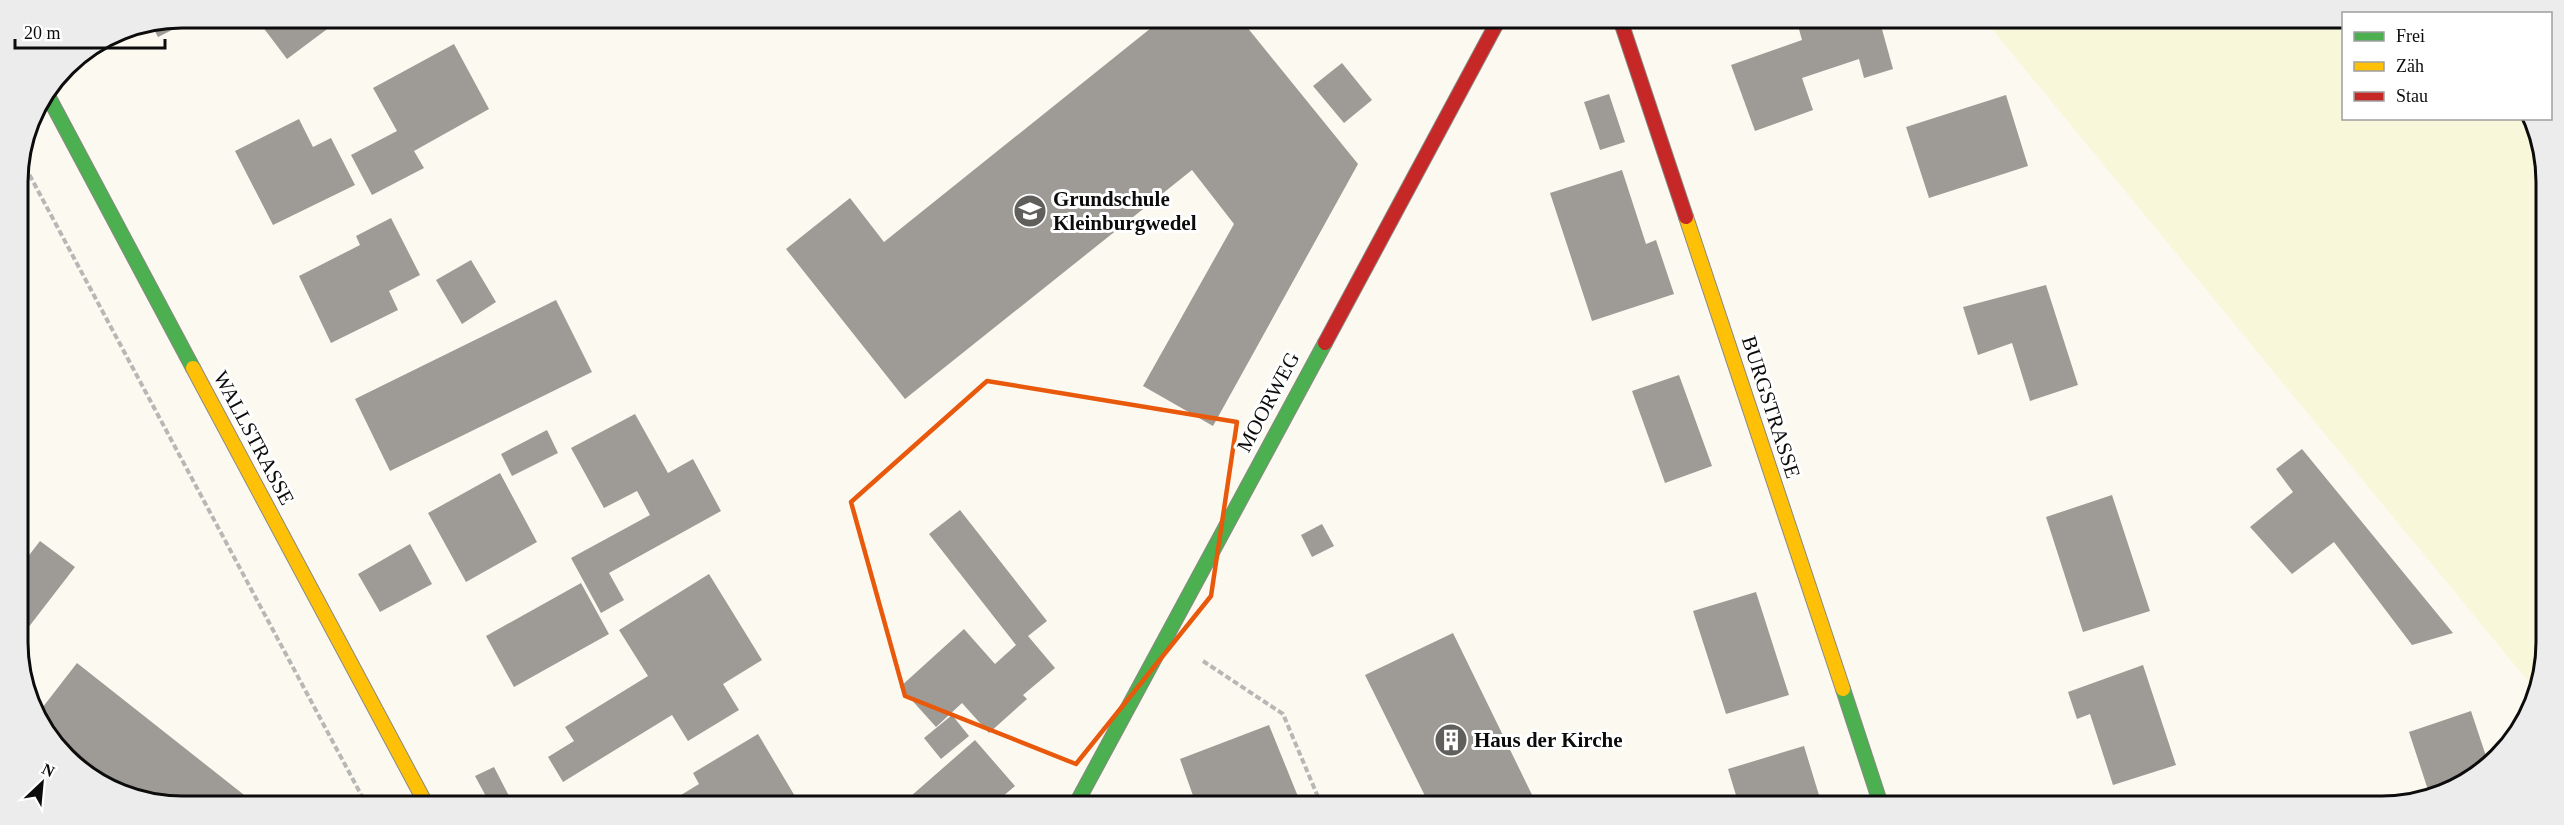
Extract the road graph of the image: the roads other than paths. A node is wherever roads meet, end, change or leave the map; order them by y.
1 (1494, 28) edge
2 (1623, 28) edge
3 (51, 102) edge
4 (421, 796) edge
5 (1080, 796) edge
6 (1878, 796) edge

1 - 5 street, MOORWEG
2 - 6 street, BURGSTRASSE
3 - 4 street, WALLSTRASSE

